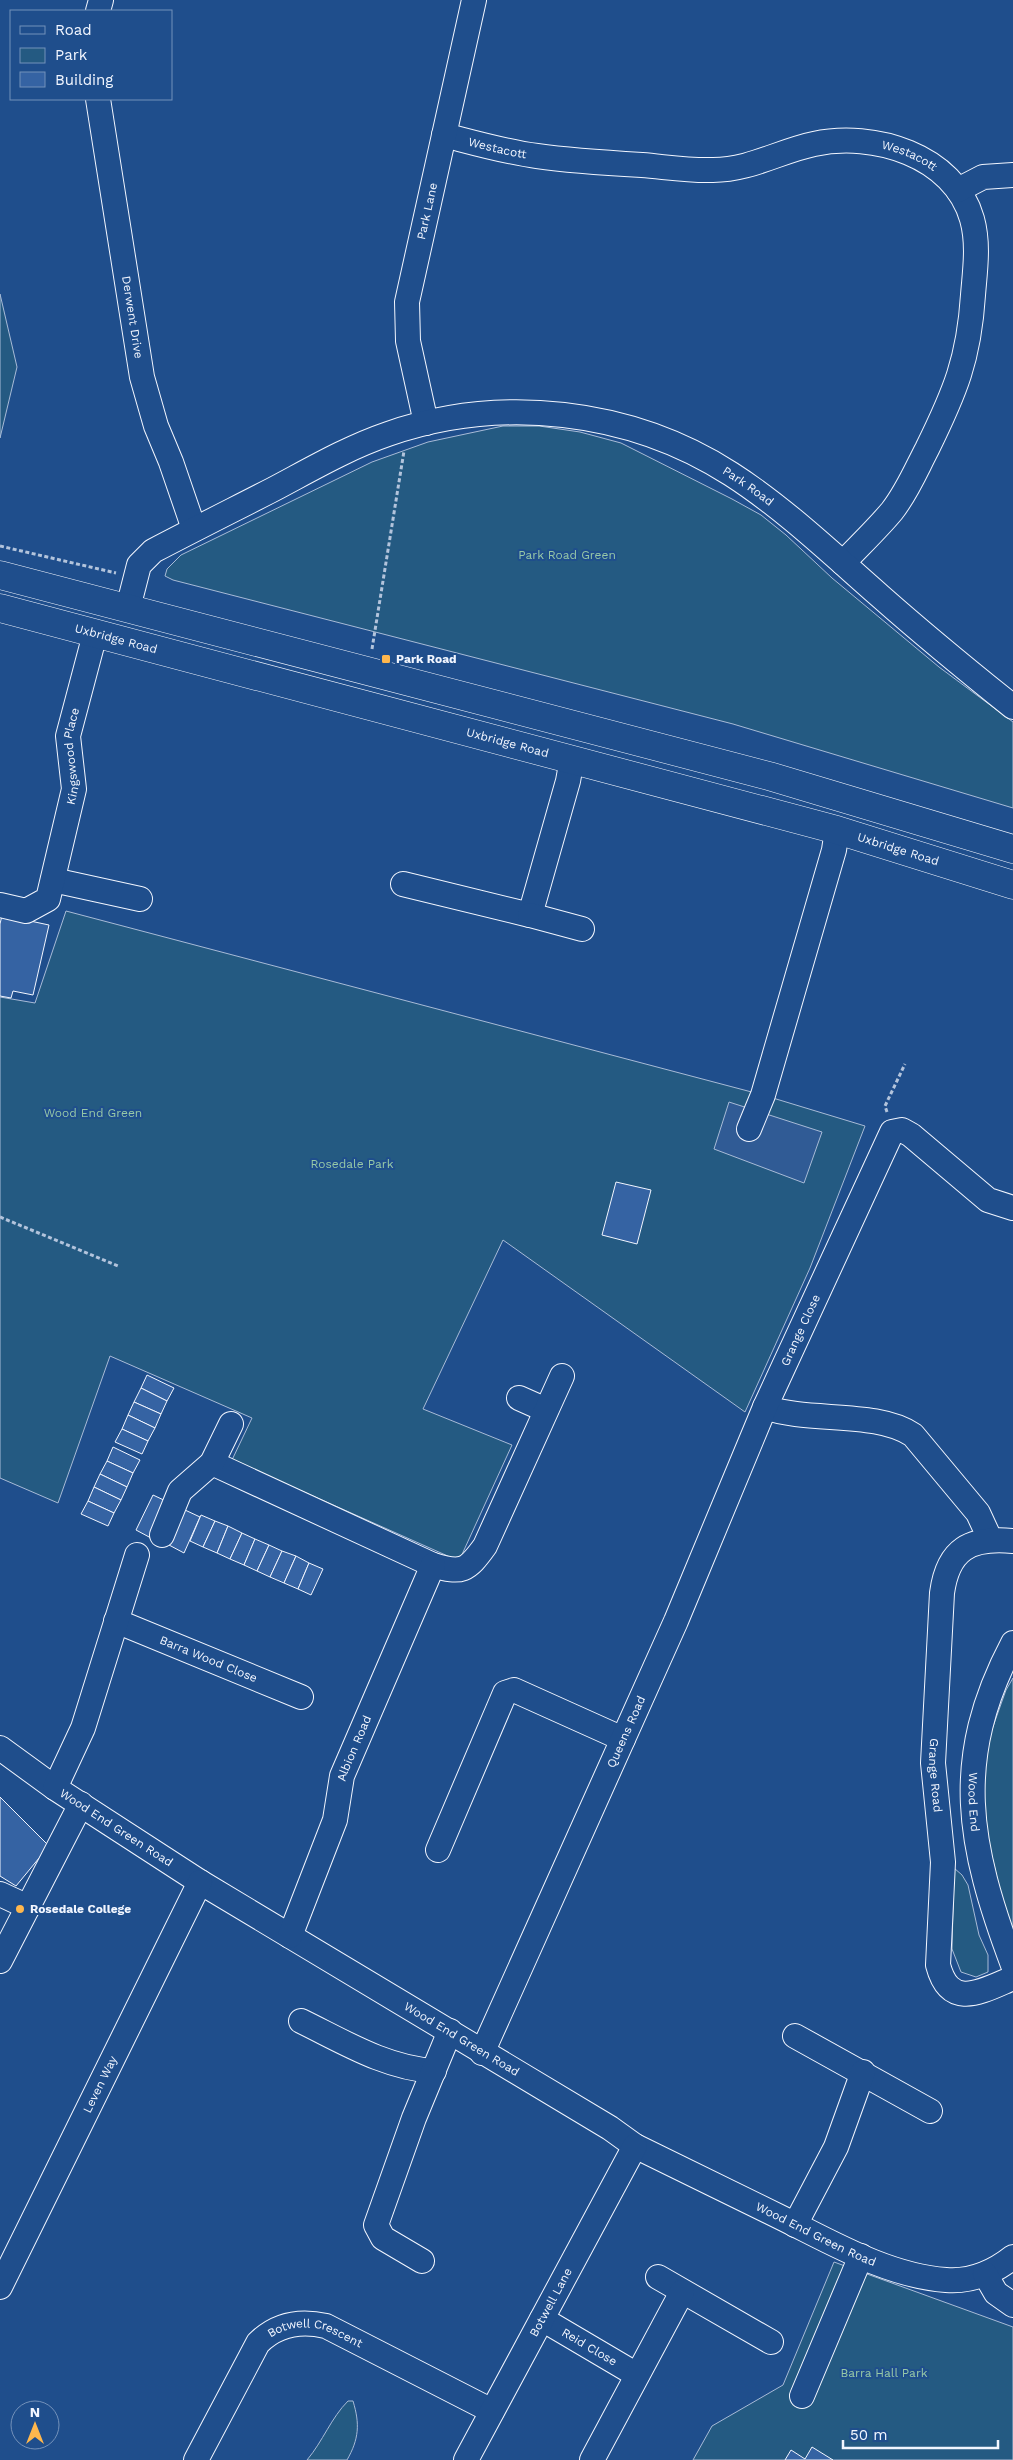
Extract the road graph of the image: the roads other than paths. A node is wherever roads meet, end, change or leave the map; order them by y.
1 (474, 0) edge
2 (98, 100) edge
3 (444, 135) junction
4 (1013, 175) edge
5 (958, 190) junction
6 (417, 425) junction
7 (194, 529) junction
8 (843, 563) junction
9 (0, 575) edge
10 (0, 608) edge
11 (128, 608) junction
12 (95, 634) junction
13 (1013, 706) edge
14 (572, 759) junction
15 (837, 830) junction
16 (1013, 849) edge
17 (53, 880) junction
18 (403, 884) dead end
19 (1013, 885) edge
20 (140, 899) dead end
21 (0, 905) edge
22 (530, 915) junction
23 (582, 929) dead end
24 (749, 1130) dead end
25 (1013, 1208) edge
26 (562, 1376) dead end
27 (519, 1398) dead end
28 (765, 1408) junction
29 (546, 1410) junction
30 (231, 1424) dead end
31 (212, 1463) junction
32 (162, 1536) dead end
33 (1002, 1540) edge
34 (137, 1555) dead end
35 (433, 1565) junction
36 (116, 1621) junction
37 (1013, 1643) edge
38 (301, 1696) dead end
39 (623, 1739) junction
40 (0, 1748) edge
41 (55, 1788) junction
42 (81, 1804) junction
43 (438, 1850) dead end
44 (200, 1882) junction
45 (0, 1894) edge
46 (28, 1907) junction
47 (290, 1936) junction
48 (0, 1961) edge
49 (1013, 1964) edge
50 (1013, 1978) edge
51 (301, 2022) dead end
52 (450, 2031) junction
53 (795, 2036) dead end
54 (482, 2052) junction
55 (434, 2071) junction
56 (864, 2072) junction
57 (930, 2111) dead end
58 (635, 2146) junction
59 (796, 2225) junction
60 (861, 2256) junction
61 (1013, 2257) edge
62 (422, 2261) dead end
63 (986, 2274) junction
64 (658, 2277) dead end
65 (0, 2288) edge
66 (682, 2292) junction
67 (1013, 2305) edge
68 (542, 2319) junction
69 (771, 2342) dead end
70 (637, 2375) junction
71 (802, 2396) dead end
72 (492, 2410) junction
73 (196, 2460) edge
74 (466, 2460) edge
75 (592, 2460) edge

1 - 3 street, Park Lane
2 - 7 street, Derwent Drive
3 - 5 street, Westacott
3 - 6 street, Park Lane
4 - 5 street
5 - 8 street, Westacott
6 - 7 street, Park Road
6 - 8 street, Park Road
7 - 11 street, Park Road
8 - 13 street, Park Road
9 - 11 main road
10 - 12 main road, Uxbridge Road
11 - 16 main road
12 - 14 main road, Uxbridge Road
12 - 17 street, Kingswood Place
14 - 15 main road, Uxbridge Road
14 - 22 street
15 - 19 main road, Uxbridge Road
15 - 24 street
17 - 20 street
17 - 21 street, Kingswood Place
18 - 22 street
22 - 23 street
25 - 28 street, Grange Close
26 - 29 street
27 - 29 street
28 - 33 street
28 - 39 street, Queens Road
29 - 35 street
30 - 31 street
31 - 32 street
31 - 35 street
33 - 50 street, Grange Road
34 - 36 street
35 - 47 street, Albion Road
36 - 38 street, Barra Wood Close
36 - 41 street
37 - 49 street, Wood End
39 - 43 street
39 - 54 street, Queens Road
40 - 41 street, Wood End Green Road
41 - 42 street, Wood End Green Road
42 - 44 street, Wood End Green Road
42 - 46 street
44 - 47 street, Wood End Green Road
44 - 65 street, Leven Way
45 - 46 street
46 - 48 street
47 - 52 street, Wood End Green Road
51 - 55 street
52 - 54 street, Wood End Green Road
52 - 55 street
53 - 56 street
54 - 58 street, Wood End Green Road
55 - 62 street
56 - 57 street
56 - 59 street
58 - 59 street, Wood End Green Road
58 - 68 street, Botwell Lane
59 - 60 street, Wood End Green Road
60 - 63 street, Wood End Green Road
60 - 71 street
61 - 63 street
63 - 67 street
64 - 66 street
66 - 69 street
66 - 70 street
68 - 70 street, Reid Close
68 - 72 street, Botwell Lane
70 - 75 street
72 - 73 street, Botwell Crescent
72 - 74 street, Botwell Lane

